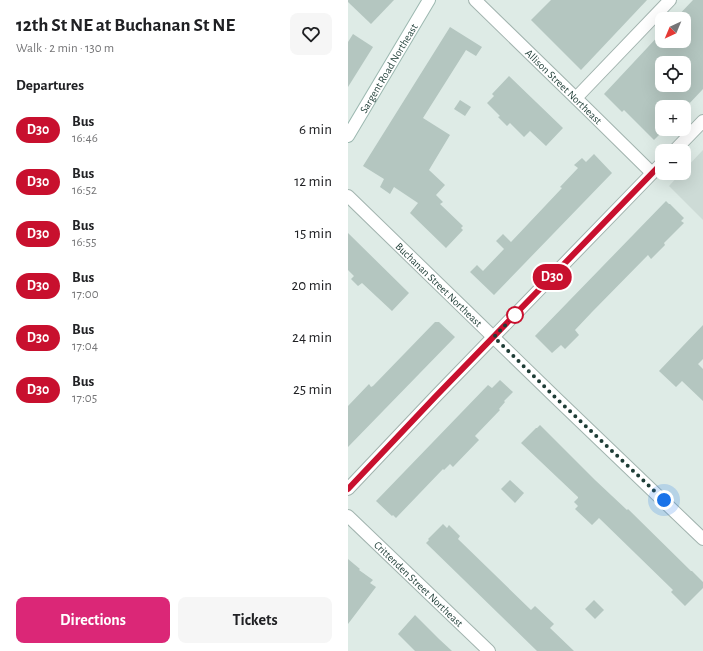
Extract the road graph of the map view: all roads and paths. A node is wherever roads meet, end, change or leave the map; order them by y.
1 (429, 0) edge
2 (475, 0) edge
3 (670, 0) edge
4 (576, 98) junction
5 (703, 121) edge
6 (348, 136) edge
7 (681, 144) edge
8 (655, 171) edge
9 (652, 174) junction
10 (348, 196) edge
11 (494, 337) junction
12 (348, 489) edge
13 (348, 516) edge
14 (703, 539) edge
15 (488, 651) edge

1 - 6 street, Sargent Road Northeast
2 - 4 street, Allison Street Northeast
3 - 4 street
4 - 9 street, Allison Street Northeast
5 - 7 street
8 - 9 street
9 - 11 street
10 - 11 street, Buchanan Street Northeast
11 - 12 street
11 - 14 street, Buchanan Street Northeast
13 - 15 street, Crittenden Street Northeast

